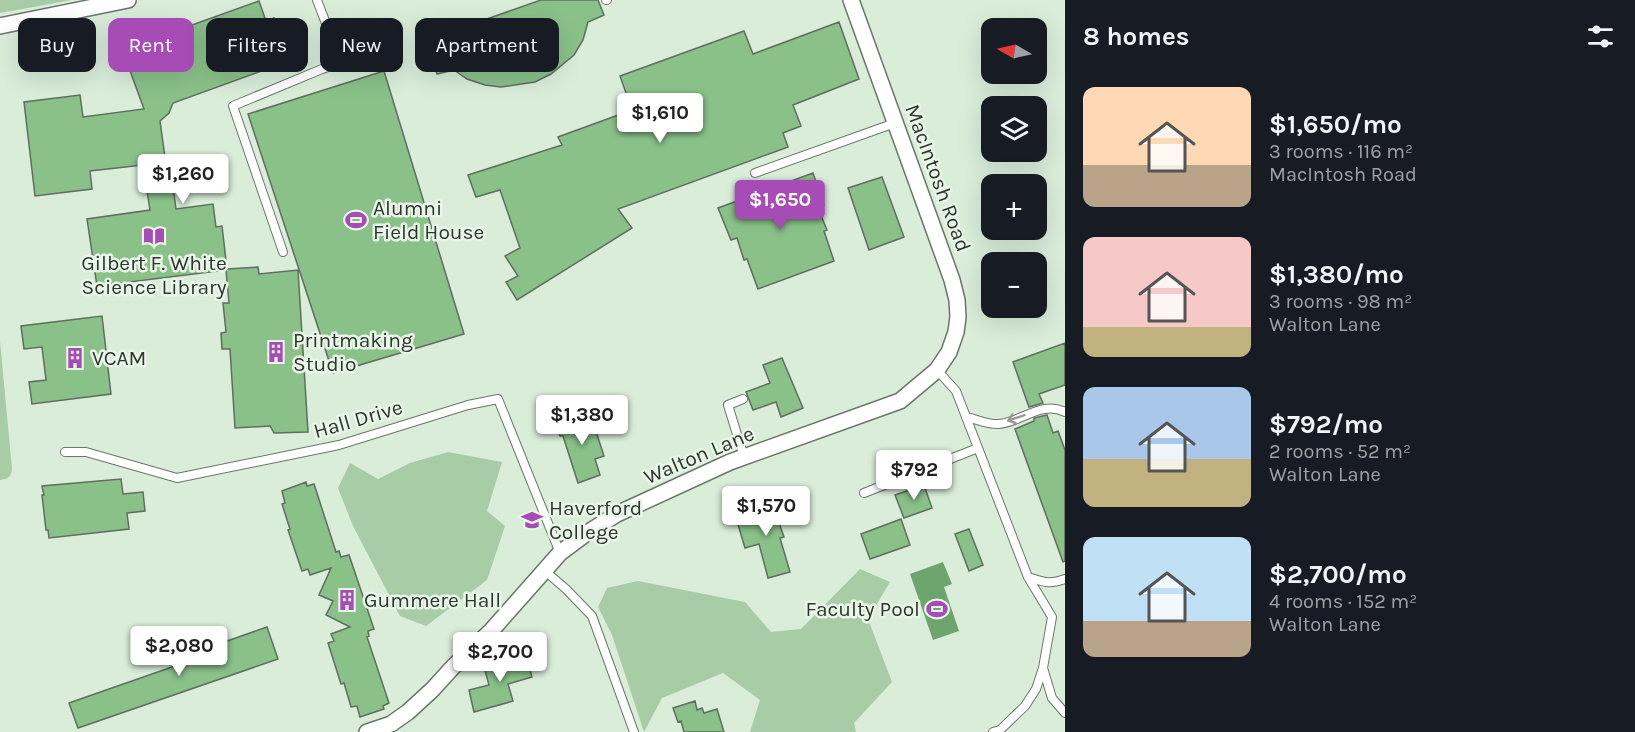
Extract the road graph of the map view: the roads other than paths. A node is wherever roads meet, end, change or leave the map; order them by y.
1 (128, 0) edge
2 (316, 0) edge
3 (851, 0) edge
4 (0, 26) edge
5 (895, 123) junction
6 (755, 173) dead end
7 (283, 252) dead end
8 (937, 370) junction
9 (743, 399) dead end
10 (1065, 412) edge
11 (966, 417) junction
12 (978, 448) junction
13 (65, 452) dead end
14 (744, 457) junction
15 (864, 493) dead end
16 (560, 553) junction
17 (545, 571) junction
18 (1028, 577) junction
19 (1065, 579) edge
20 (1043, 668) junction
21 (1065, 713) edge
22 (367, 732) edge
23 (634, 732) edge
24 (993, 732) edge

1 - 4 street
2 - 7 lane
3 - 5 street, MacIntosh Road
5 - 6 lane
5 - 8 street, MacIntosh Road
8 - 11 lane
8 - 14 street, Walton Lane
9 - 14 lane
10 -> 11 lane
11 - 12 lane
12 - 15 lane
12 - 18 lane
13 - 16 lane, Hall Drive
14 - 16 street, Walton Lane
16 - 17 street, Walton Lane
17 - 22 street, Walton Lane
17 - 23 lane
18 - 19 lane
18 - 20 lane
20 - 21 lane
20 - 24 lane

